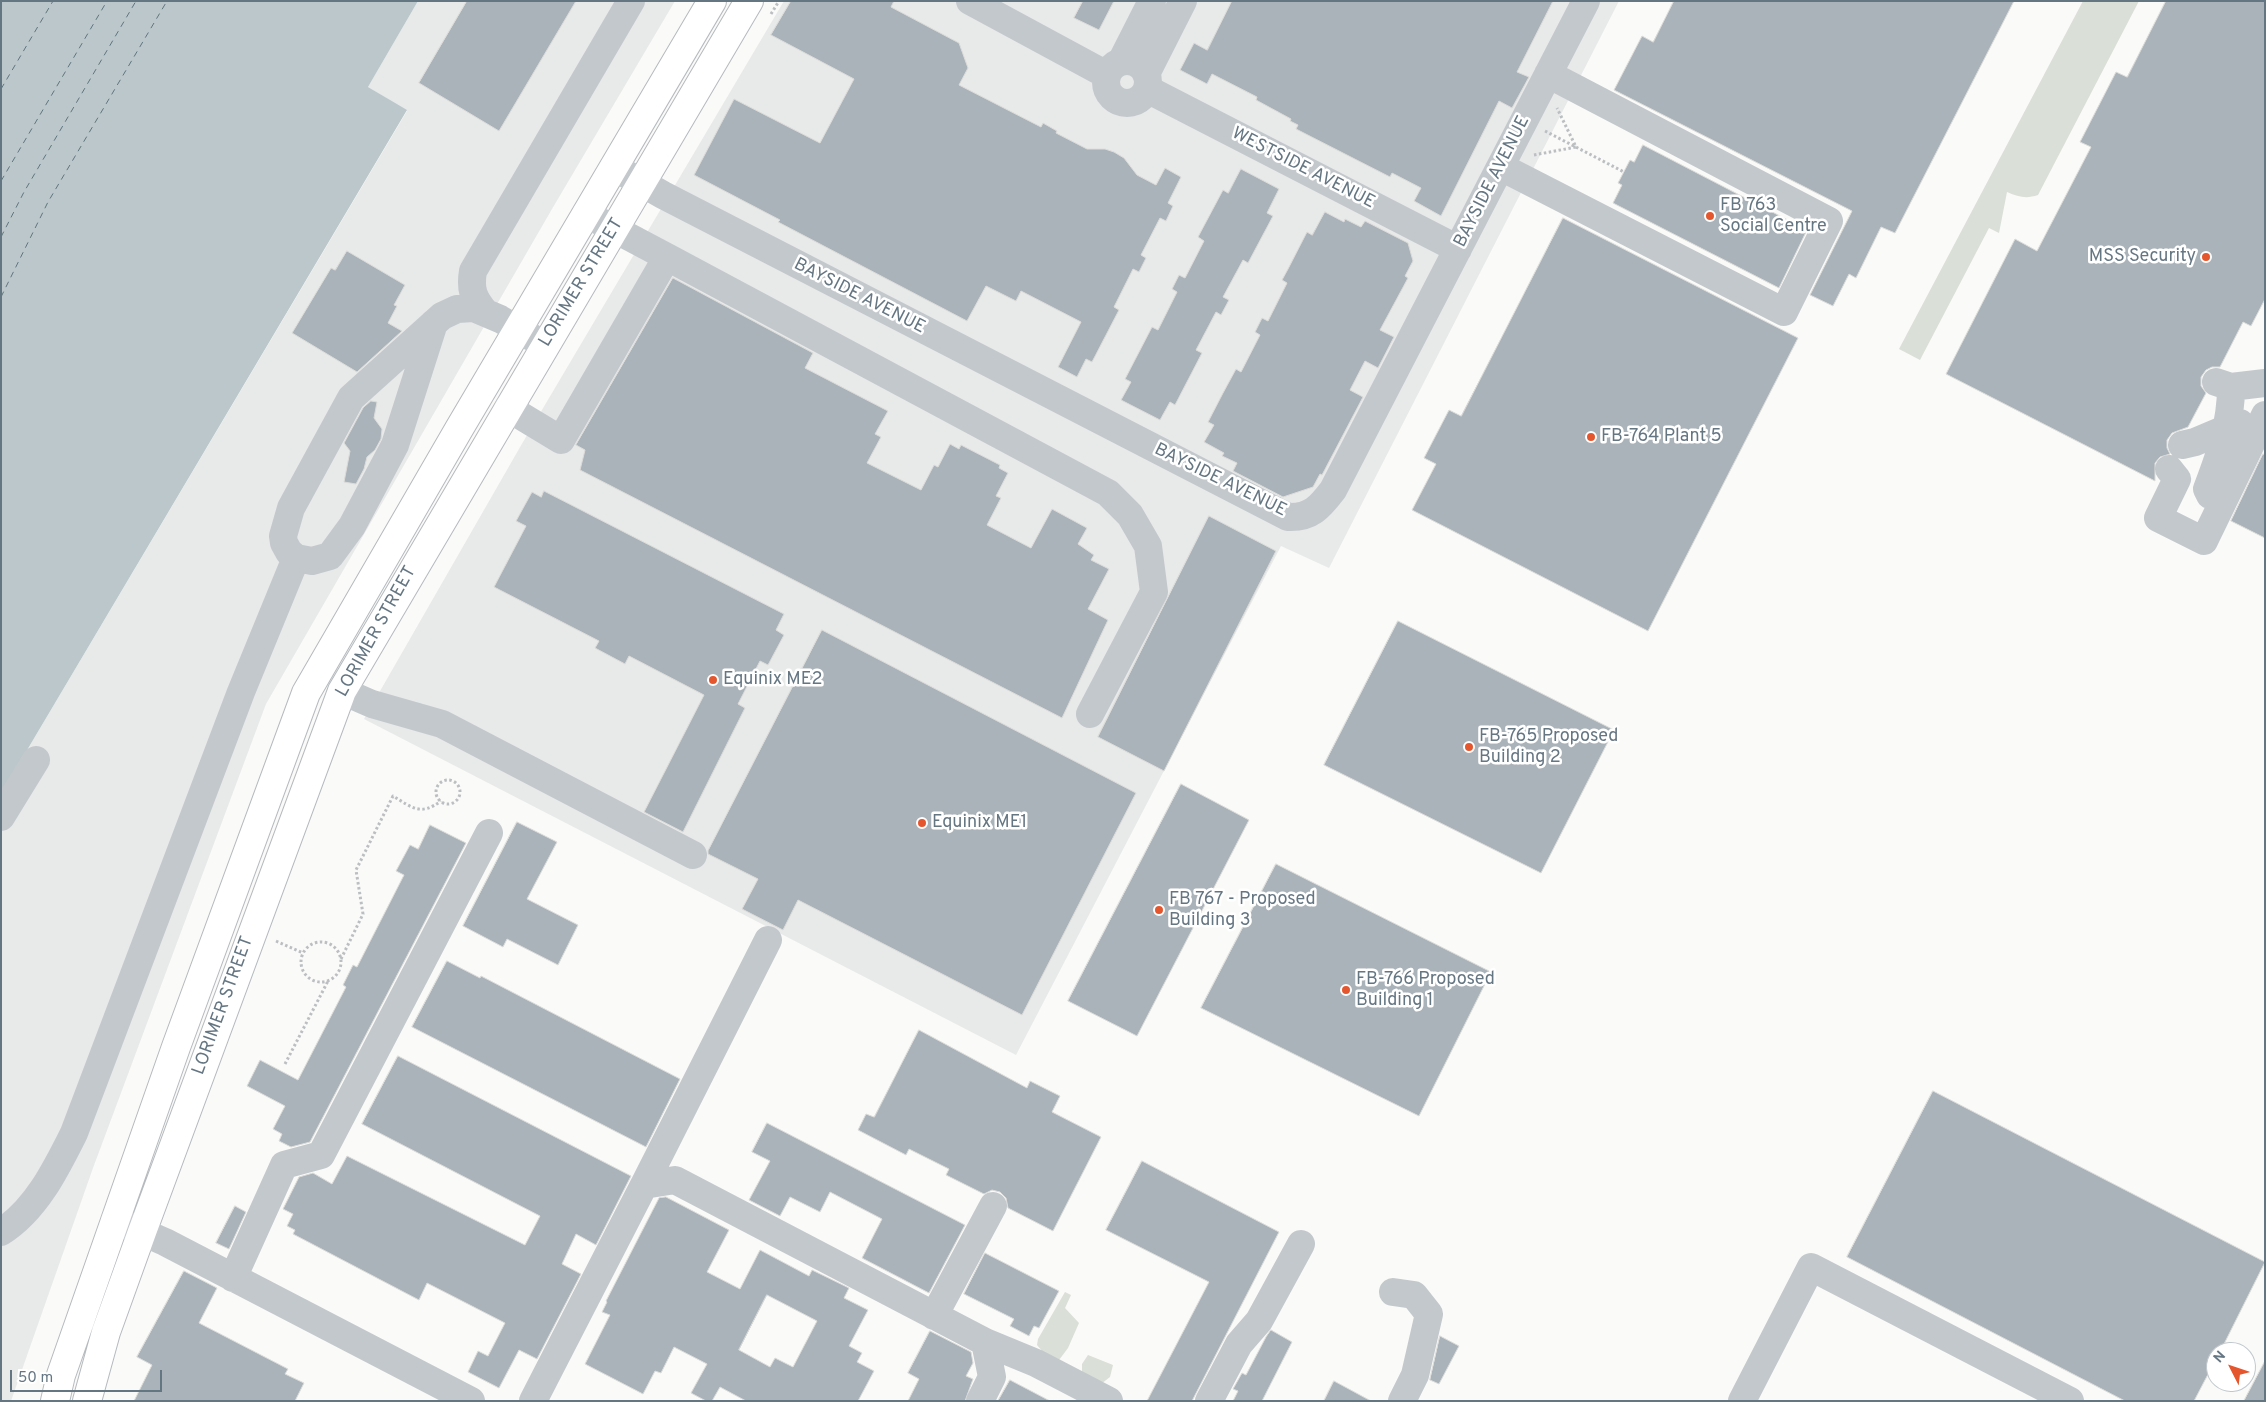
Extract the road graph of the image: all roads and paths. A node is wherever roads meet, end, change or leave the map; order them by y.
1 (631, 1) edge
2 (712, 1) edge
3 (778, 1) edge
4 (970, 1) edge
5 (1152, 1) edge
6 (1183, 1) edge
7 (1586, 1) edge
8 (759, 10) edge
9 (1114, 68) junction
10 (1546, 78) junction
11 (1146, 82) junction
12 (1525, 120) junction
13 (1576, 147) junction
14 (1502, 164) junction
15 (614, 167) junction
16 (1624, 172) dead end
17 (642, 183) junction
18 (586, 214) junction
19 (614, 230) junction
20 (1458, 249) junction
21 (667, 257) junction
22 (485, 312) junction
23 (434, 323) junction
24 (518, 330) junction
25 (546, 345) junction
26 (2265, 371) edge
27 (2223, 380) junction
28 (2265, 383) edge
29 (2265, 396) edge
30 (508, 408) junction
31 (2248, 421) edge
32 (2182, 444) dead end
33 (2170, 469) dead end
34 (2190, 534) junction
35 (296, 558) junction
36 (342, 691) junction
37 (1090, 714) dead end
38 (36, 760) dead end
39 (441, 800) junction
40 (1, 817) edge
41 (489, 833) dead end
42 (693, 855) dead end
43 (279, 932) dead end
44 (215, 940) junction
45 (768, 940) dead end
46 (276, 941) junction
47 (245, 950) junction
48 (272, 950) dead end
49 (303, 953) junction
50 (341, 959) junction
51 (328, 981) junction
52 (285, 1064) dead end
53 (644, 1186) junction
54 (993, 1206) dead end
55 (115, 1220) junction
56 (1, 1232) edge
57 (142, 1232) junction
58 (1301, 1244) dead end
59 (233, 1278) junction
60 (1393, 1292) dead end
61 (934, 1316) junction
62 (984, 1342) junction
63 (55, 1401) edge
64 (87, 1401) edge
65 (471, 1401) edge
66 (533, 1401) edge
67 (980, 1401) edge
68 (1109, 1401) edge
69 (1209, 1401) edge
70 (1402, 1401) edge
71 (1742, 1401) edge
72 (2070, 1401) edge

1 - 22 lane
2 - 15 main road, LORIMER STREET
3 - 8 path
4 - 9 lane
5 - 9 lane
6 - 11 lane
7 - 10 lane, BAYSIDE AVENUE
8 - 17 main road, LORIMER STREET
9 - 11 lane
9 - 11 lane
10 - 12 lane, BAYSIDE AVENUE
10 - 13 path
10 - 14 lane
11 - 20 lane, WESTSIDE AVENUE
12 - 13 path
12 - 14 lane, BAYSIDE AVENUE
13 - 14 path
13 - 16 path
14 - 20 lane, BAYSIDE AVENUE
15 - 17 lane, BAYSIDE AVENUE
15 - 18 main road, LORIMER STREET
17 - 19 main road, LORIMER STREET
17 - 20 lane, BAYSIDE AVENUE
18 - 19 lane
18 - 24 main road, LORIMER STREET
19 - 21 lane
19 - 25 main road, LORIMER STREET
21 - 30 lane
21 - 37 lane
22 - 23 lane
22 - 24 lane
23 - 35 lane
23 - 35 lane
24 - 25 lane
24 - 44 main road, LORIMER STREET
25 - 30 main road, LORIMER STREET
26 - 27 lane
27 - 28 lane
27 - 31 lane
29 - 31 lane
30 - 36 main road, LORIMER STREET
31 - 32 lane
31 - 34 lane
31 - 34 lane
33 - 34 lane
35 - 56 lane
36 - 42 lane
36 - 47 main road, LORIMER STREET
38 - 40 lane
39 - 39 path
39 - 50 path
41 - 59 lane
43 - 46 path
44 - 47 main road
44 - 55 main road, LORIMER STREET
45 - 53 lane
46 - 48 path
46 - 49 path
47 - 57 main road, LORIMER STREET
49 - 50 path
49 - 51 path
50 - 51 path
51 - 52 path
53 - 61 lane
53 - 66 lane
54 - 61 lane
55 - 57 lane
55 - 63 main road, LORIMER STREET
57 - 59 lane
57 - 64 main road, LORIMER STREET
58 - 69 lane
59 - 65 lane
60 - 70 lane
61 - 62 lane
62 - 67 lane
62 - 68 lane
71 - 72 lane

